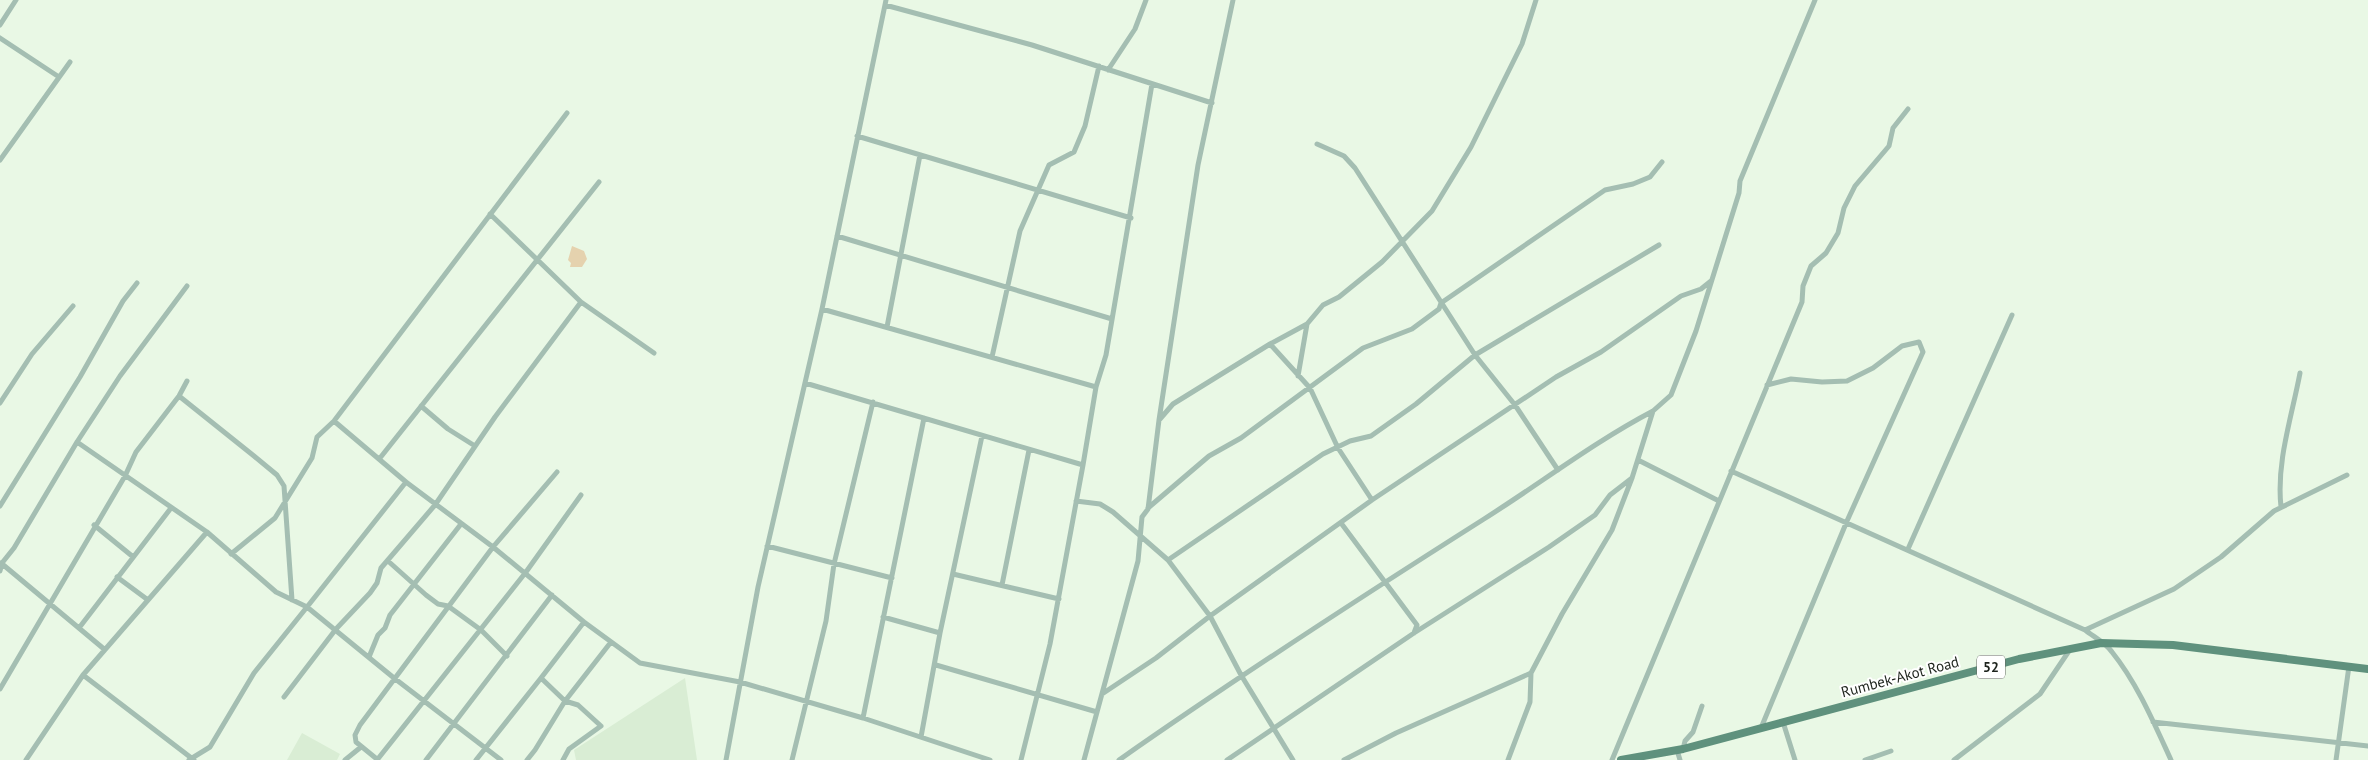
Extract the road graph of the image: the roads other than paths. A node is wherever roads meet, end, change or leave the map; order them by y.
1 (16, 0) edge
2 (1146, 0) edge
3 (1233, 0) edge
4 (1536, 0) edge
5 (1815, 0) edge
6 (886, 3) edge
7 (0, 25) edge
8 (0, 38) edge
9 (70, 62) dead end
10 (1099, 66) junction
11 (1108, 70) junction
12 (59, 77) junction
13 (1152, 84) junction
14 (1212, 103) junction
15 (1908, 110) dead end
16 (566, 114) dead end
17 (857, 136) junction
18 (1317, 144) dead end
19 (920, 155) junction
20 (0, 160) edge
21 (1662, 162) dead end
22 (599, 182) dead end
23 (1037, 190) junction
24 (490, 214) junction
25 (1131, 218) junction
26 (837, 236) junction
27 (1402, 241) junction
28 (1659, 245) dead end
29 (899, 255) junction
30 (536, 260) junction
31 (1712, 281) junction
32 (137, 283) dead end
33 (187, 286) dead end
34 (1009, 288) junction
35 (581, 302) junction
36 (1441, 303) junction
37 (72, 306) dead end
38 (822, 309) junction
39 (2012, 316) dead end
40 (1112, 319) junction
41 (1307, 324) junction
42 (887, 327) junction
43 (1270, 344) junction
44 (654, 353) dead end
45 (1475, 355) junction
46 (992, 357) junction
47 (2300, 372) dead end
48 (1298, 376) junction
49 (187, 380) dead end
50 (805, 383) junction
51 (1767, 385) junction
52 (1096, 387) junction
53 (1310, 388) junction
54 (179, 396) junction
55 (873, 402) junction
56 (0, 403) edge
57 (1515, 405) junction
58 (421, 406) junction
59 (1653, 412) junction
60 (924, 418) junction
61 (1159, 420) junction
62 (334, 421) junction
63 (982, 436) junction
64 (77, 442) junction
65 (476, 446) junction
66 (1338, 448) junction
67 (1029, 450) junction
68 (380, 458) junction
69 (1638, 460) junction
70 (1083, 465) junction
71 (1558, 470) junction
72 (1732, 471) junction
73 (557, 472) dead end
74 (2347, 475) dead end
75 (125, 476) junction
76 (1632, 478) junction
77 (406, 482) junction
78 (581, 495) dead end
79 (1372, 500) junction
80 (1076, 501) junction
81 (1719, 501) junction
82 (285, 505) junction
83 (435, 505) junction
84 (0, 506) edge
85 (2281, 506) junction
86 (171, 508) junction
87 (1148, 509) junction
88 (1847, 521) junction
89 (1341, 523) junction
90 (461, 524) junction
91 (94, 526) junction
92 (207, 532) junction
93 (1140, 534) junction
94 (767, 546) junction
95 (493, 547) junction
96 (1908, 549) junction
97 (231, 554) junction
98 (132, 556) junction
99 (1168, 560) junction
100 (388, 561) junction
101 (1, 563) edge
102 (834, 564) junction
103 (0, 571) edge
104 (526, 572) junction
105 (953, 574) junction
106 (117, 577) junction
107 (892, 578) junction
108 (1384, 583) junction
109 (415, 585) junction
110 (1002, 585) junction
111 (552, 595) junction
112 (1059, 598) junction
113 (148, 600) junction
114 (292, 600) junction
115 (50, 604) junction
116 (448, 606) junction
117 (307, 607) junction
118 (1210, 616) junction
119 (883, 617) junction
120 (584, 622) junction
121 (79, 628) junction
122 (336, 629) junction
123 (481, 630) junction
124 (2086, 630) junction
125 (940, 633) junction
126 (1414, 633) junction
127 (611, 642) junction
128 (2101, 643) junction
129 (2072, 647) junction
130 (104, 650) junction
131 (507, 656) junction
132 (370, 658) junction
133 (936, 665) junction
134 (2349, 666) junction
135 (2368, 668) edge
136 (1532, 673) junction
137 (83, 675) junction
138 (1241, 675) junction
139 (394, 678) junction
140 (540, 678) junction
141 (740, 682) junction
142 (0, 688) edge
143 (1038, 694) junction
144 (1102, 694) junction
145 (284, 697) dead end
146 (805, 700) junction
147 (426, 701) junction
148 (565, 701) junction
149 (1702, 706) dead end
150 (1097, 712) junction
151 (863, 718) junction
152 (1783, 722) junction
153 (2154, 722) junction
154 (455, 723) junction
155 (1274, 727) junction
156 (1761, 728) junction
157 (921, 738) junction
158 (2338, 741) junction
159 (2368, 746) edge
160 (361, 747) junction
161 (486, 748) junction
162 (1680, 750) junction
163 (1891, 751) dead end
164 (191, 759) edge
165 (26, 760) edge
166 (345, 760) edge
167 (378, 760) edge
168 (426, 760) edge
169 (476, 760) edge
170 (501, 760) edge
171 (527, 760) edge
172 (563, 760) edge
173 (726, 760) edge
174 (792, 760) edge
175 (990, 760) edge
176 (1021, 760) edge
177 (1084, 760) edge
178 (1119, 760) edge
179 (1227, 760) edge
180 (1293, 760) edge
181 (1344, 760) edge
182 (1508, 760) edge
183 (1612, 760) edge
184 (1621, 760) edge
185 (1680, 760) edge
186 (1795, 760) edge
187 (1865, 760) edge
188 (1954, 760) edge
189 (2170, 760) edge
190 (2336, 760) edge

1 - 7 street
2 - 11 street
3 - 14 street
4 - 27 street
5 - 31 street
6 - 10 street
6 - 17 street
8 - 12 street
9 - 12 street
10 - 11 street
10 - 23 street
11 - 13 street
12 - 20 street
13 - 14 street
13 - 25 street
14 - 61 street
15 - 51 street
16 - 24 street
17 - 19 street
17 - 26 street
18 - 27 street
19 - 23 street
19 - 29 street
21 - 36 street
22 - 30 street
23 - 25 street
23 - 34 street
24 - 30 street
24 - 62 street
25 - 40 street
26 - 29 street
26 - 38 street
27 - 36 street
27 - 41 street
28 - 45 street
29 - 34 street
29 - 42 street
30 - 35 street
30 - 58 street
31 - 57 street
31 - 59 street
32 - 84 street
33 - 64 street
34 - 40 street
34 - 46 street
35 - 44 street
35 - 65 street
36 - 45 street
36 - 53 street
37 - 56 street
38 - 42 street
38 - 50 street
39 - 96 street
40 - 52 street
41 - 43 street
41 - 48 street
42 - 46 street
43 - 48 street
43 - 61 street
45 - 57 street
45 - 66 street
46 - 52 street
47 - 85 street
48 - 53 street
49 - 54 street
50 - 55 street
50 - 94 street
51 - 72 street
51 - 88 street
52 - 70 street
53 - 66 street
53 - 87 street
54 - 75 street
54 - 82 street
55 - 60 street
55 - 102 street
57 - 71 street
57 - 79 street
58 - 65 street
58 - 68 street
59 - 69 street
59 - 71 street
60 - 63 street
60 - 107 street
61 - 87 street
62 - 68 street
62 - 82 street
63 - 67 street
63 - 105 street
64 - 75 street
64 - 101 street
65 - 83 street
66 - 79 street
66 - 99 street
67 - 70 street
67 - 110 street
68 - 77 street
69 - 76 street
69 - 81 street
70 - 80 street
71 - 108 street
72 - 81 street
72 - 88 street
73 - 95 street
74 - 85 street
75 - 86 street
75 - 91 street
76 - 126 street
76 - 136 street
77 - 83 street
77 - 117 street
78 - 104 street
79 - 89 street
80 - 93 street
80 - 112 street
81 - 183 street
82 - 97 street
82 - 114 street
83 - 90 street
83 - 100 street
85 - 124 street
86 - 92 street
86 - 98 street
87 - 93 street
88 - 96 street
88 - 156 street
89 - 108 street
89 - 118 street
90 - 95 street
90 - 109 street
91 - 98 street
91 - 115 street
92 - 97 street
92 - 113 street
93 - 99 street
93 - 144 street
94 - 102 street
94 - 141 street
95 - 104 street
95 - 116 street
96 - 124 street
97 - 114 street
98 - 106 street
99 - 118 street
100 - 109 street
100 - 122 street
101 - 103 street
101 - 115 street
102 - 107 street
102 - 146 street
104 - 111 street
104 - 123 street
105 - 110 street
105 - 125 street
106 - 113 street
106 - 121 street
107 - 119 street
108 - 126 street
108 - 138 street
109 - 116 street
109 - 132 street
110 - 112 street
111 - 120 street
111 - 131 street
112 - 143 street
113 - 130 street
114 - 117 street
115 - 121 street
115 - 142 street
116 - 123 street
116 - 139 street
117 - 122 street
117 - 164 street
118 - 138 street
118 - 144 street
119 - 125 street
119 - 151 street
120 - 127 street
120 - 140 street
121 - 130 street
122 - 132 street
122 - 145 street
123 - 131 street
123 - 147 street
124 - 128 street
125 - 133 street
126 - 155 street
127 - 141 street
127 - 148 street
128 - 129 main road, Rumbek-Akot Road / 52
128 - 134 main road, Rumbek-Akot Road / 52
128 - 153 street
129 - 152 main road, Rumbek-Akot Road / 52
129 - 188 street
130 - 137 street
131 - 154 street
132 - 139 street
133 - 143 street
133 - 157 street
134 - 135 main road, Rumbek-Akot Road / 52
134 - 158 street
136 - 181 street
136 - 182 street
137 - 164 street
137 - 165 street
138 - 155 street
138 - 178 street
139 - 147 street
139 - 160 street
140 - 148 street
140 - 161 street
141 - 146 street
141 - 173 street
143 - 150 street
143 - 176 street
144 - 150 street
146 - 151 street
146 - 174 street
147 - 154 street
147 - 167 street
148 - 171 street
148 - 172 street
149 - 162 street
150 - 177 street
151 - 157 street
152 - 156 main road, Rumbek-Akot Road / 52
152 - 186 street
153 - 158 street
153 - 189 street
154 - 161 street
154 - 168 street
155 - 179 street
155 - 180 street
156 - 162 main road, Rumbek-Akot Road / 52
157 - 175 street
158 - 159 street
158 - 190 street
160 - 166 street
160 - 167 street
161 - 169 street
161 - 170 street
162 - 184 main road, Rumbek-Akot Road / 52
162 - 185 street
163 - 187 street

